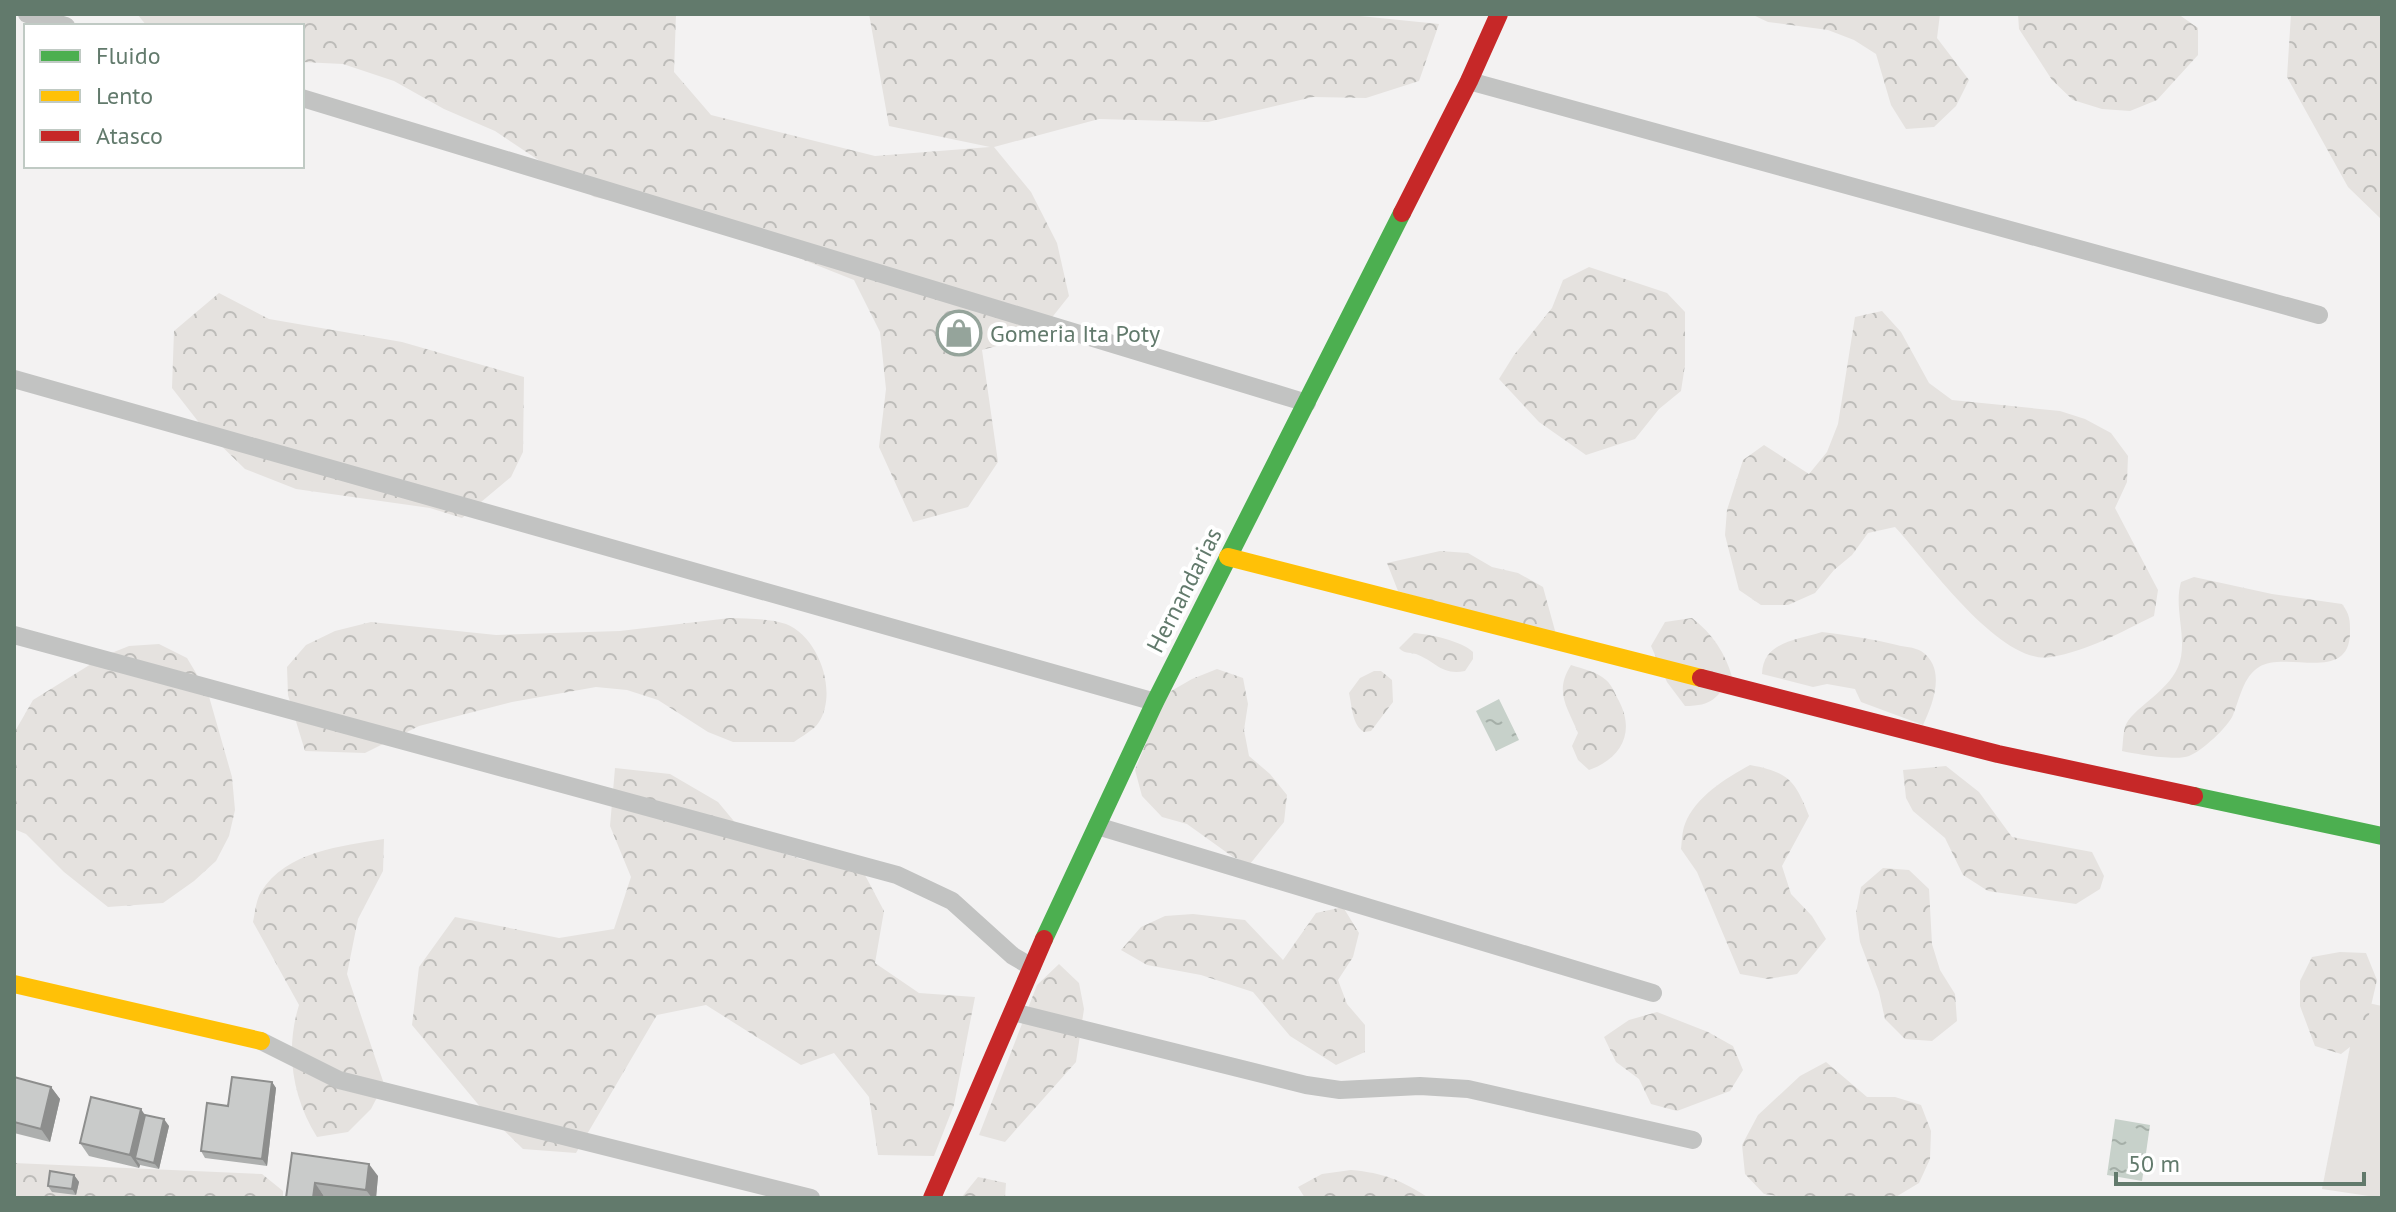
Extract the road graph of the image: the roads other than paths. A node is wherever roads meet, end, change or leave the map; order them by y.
1 (27, 14) edge
2 (1499, 14) edge
3 (60, 24) edge
4 (1469, 81) junction
5 (304, 99) edge
6 (2319, 315) dead end
7 (14, 379) edge
8 (1307, 403) junction
9 (1228, 557) junction
10 (14, 635) edge
11 (1155, 702) junction
12 (1097, 826) junction
13 (2382, 836) edge
14 (1032, 967) junction
15 (14, 984) edge
16 (1653, 993) dead end
17 (1013, 1012) junction
18 (261, 1041) joint
19 (1693, 1140) dead end
20 (811, 1198) edge
21 (932, 1198) edge

1 - 3 lane
2 - 4 street, Hernandarias
4 - 6 lane
4 - 8 street, Hernandarias
5 - 8 lane
7 - 11 lane
8 - 9 street, Hernandarias
9 - 11 street, Hernandarias
9 - 13 street
10 - 14 lane
11 - 12 street, Hernandarias
12 - 14 street, Hernandarias
12 - 16 lane
14 - 17 street, Hernandarias
15 - 18 street
17 - 19 lane
17 - 21 street, Hernandarias
18 - 20 lane

